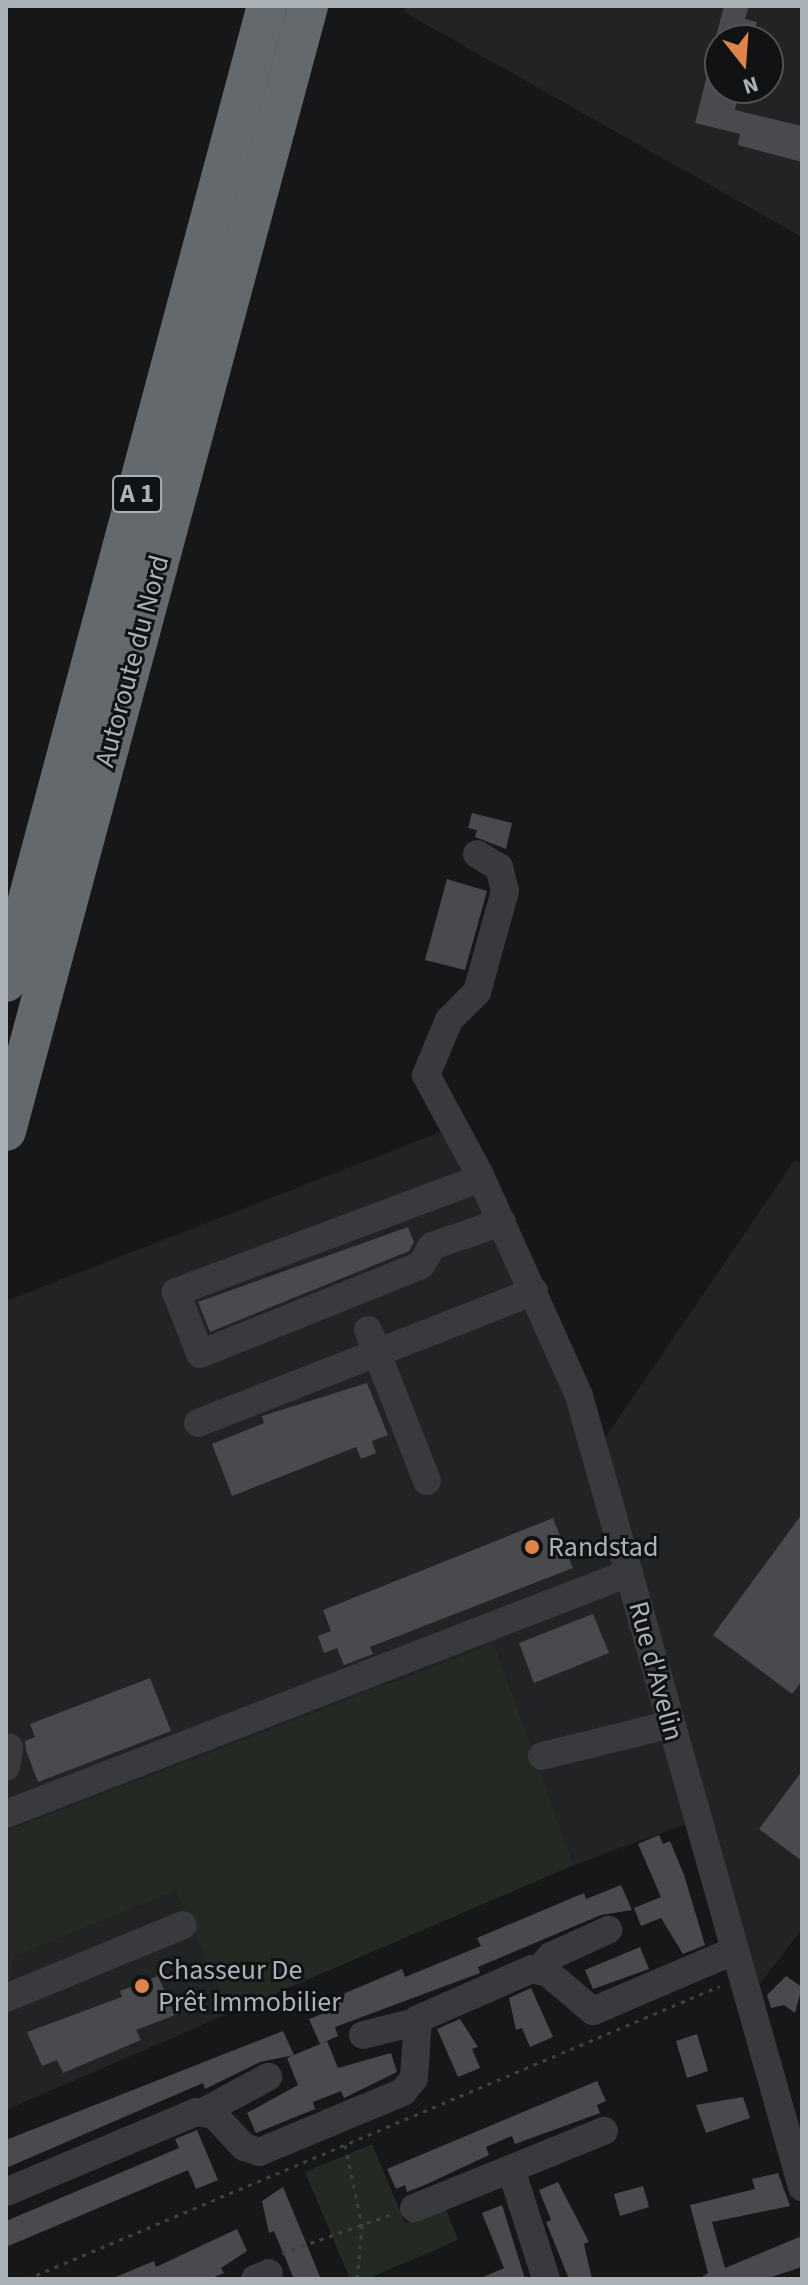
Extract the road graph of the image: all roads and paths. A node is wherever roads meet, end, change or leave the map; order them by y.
1 (267, 6) edge
2 (308, 6) edge
3 (477, 854) dead end
4 (6, 982) edge
5 (6, 1131) edge
6 (481, 1178) junction
7 (502, 1222) junction
8 (534, 1291) junction
9 (372, 1342) junction
10 (198, 1423) dead end
11 (427, 1481) dead end
12 (629, 1573) junction
13 (671, 1724) junction
14 (542, 1756) dead end
15 (6, 1814) edge
16 (183, 1925) dead end
17 (608, 1930) dead end
18 (737, 1964) junction
19 (540, 1969) junction
20 (6, 1998) edge
21 (416, 2022) junction
22 (363, 2035) dead end
23 (268, 2077) dead end
24 (205, 2111) junction
25 (792, 2127) edge
26 (604, 2131) dead end
27 (345, 2145) junction
28 (511, 2169) junction
29 (802, 2187) edge
30 (6, 2192) edge
31 (414, 2208) joint
32 (362, 2225) junction
33 (262, 2276) edge
34 (27, 2279) edge
35 (357, 2279) edge
36 (546, 2279) edge

1 - 4 highway, Autoroute du Nord / A 1
2 - 5 highway, Autoroute du Nord / A 1
3 - 6 street, Rue d'Avelin
6 - 7 street, Rue d'Avelin
6 - 7 street
7 - 8 street, Rue d'Avelin
8 - 9 street
8 - 12 street, Rue d'Avelin
9 - 10 street
9 - 11 street
12 - 13 street, Rue d'Avelin
12 - 15 street
13 - 14 street
13 - 18 street, Rue d'Avelin
16 - 20 street
17 - 19 street
18 - 19 street
18 - 25 street, Rue d'Avelin
18 - 27 path
19 - 21 street
21 - 22 street
21 - 24 street
23 - 24 street
24 - 30 street
25 - 29 street, Rue d'Avelin
26 - 28 street
27 - 32 path
27 - 34 path
28 - 31 street
28 - 36 street
31 - 32 path
32 - 33 path
32 - 35 path

